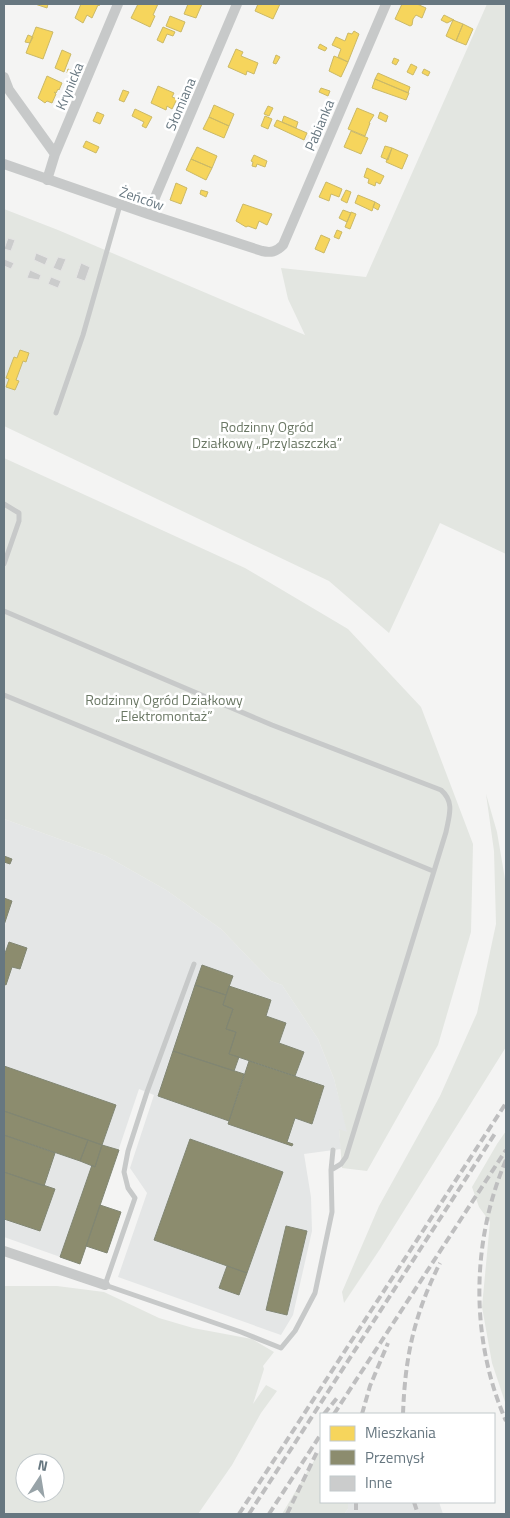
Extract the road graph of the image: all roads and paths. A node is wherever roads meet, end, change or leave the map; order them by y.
1 (118, 4) edge
2 (237, 4) edge
3 (386, 4) edge
4 (4, 77) edge
5 (55, 154) junction
6 (4, 164) edge
7 (47, 180) junction
8 (120, 205) junction
9 (148, 214) junction
10 (273, 252) joint
11 (56, 413) dead end
12 (4, 504) edge
13 (4, 564) edge
14 (4, 611) edge
15 (4, 695) edge
16 (433, 871) junction
17 (194, 964) dead end
18 (333, 1150) dead end
19 (331, 1170) junction
20 (4, 1251) edge
21 (105, 1286) junction

1 - 5 street, Krynicka
2 - 9 street, Słomiana
3 - 10 street, Pabianka
4 - 5 street
5 - 7 street, Krynicka
6 - 7 street, Żeńców
7 - 8 street, Żeńców
8 - 9 street, Żeńców
8 - 11 lane
9 - 10 street, Żeńców
12 - 13 lane
14 - 16 lane
15 - 16 lane
16 - 19 lane
17 - 21 lane
18 - 19 lane
19 - 21 lane
20 - 21 street

